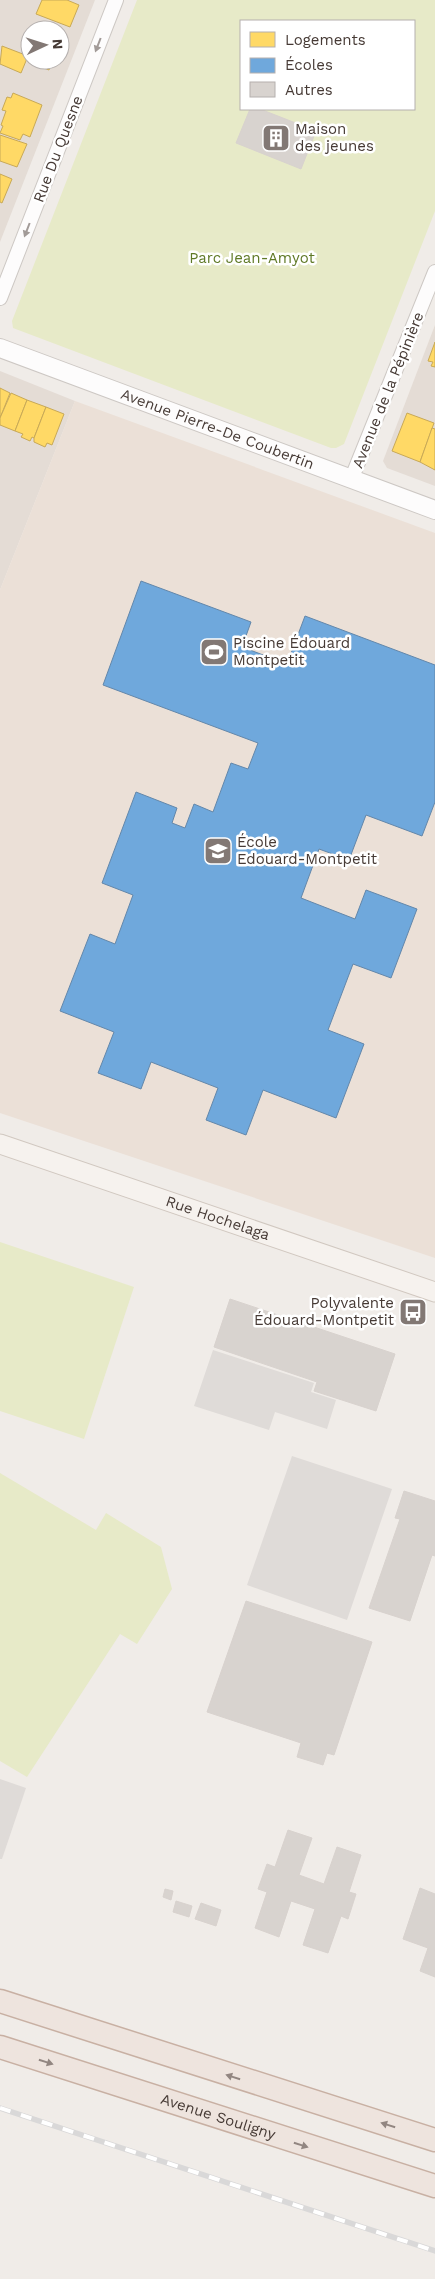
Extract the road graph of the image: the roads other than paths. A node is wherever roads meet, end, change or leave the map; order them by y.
1 (116, 0) edge
2 (434, 278) edge
3 (0, 298) edge
4 (0, 348) edge
5 (351, 480) junction
6 (435, 510) edge
7 (0, 1144) edge
8 (435, 1292) edge
9 (0, 2001) edge
10 (0, 2047) edge
11 (435, 2140) edge
12 (435, 2186) edge

1 -> 3 street, Rue Du Quesne
2 - 5 street, Avenue de la Pépinière
4 - 5 street, Avenue Pierre-De Coubertin
5 - 6 street, Avenue Pierre-De Coubertin
7 - 8 main road, Rue Hochelaga
11 -> 9 highway
10 -> 12 highway, Avenue Souligny

